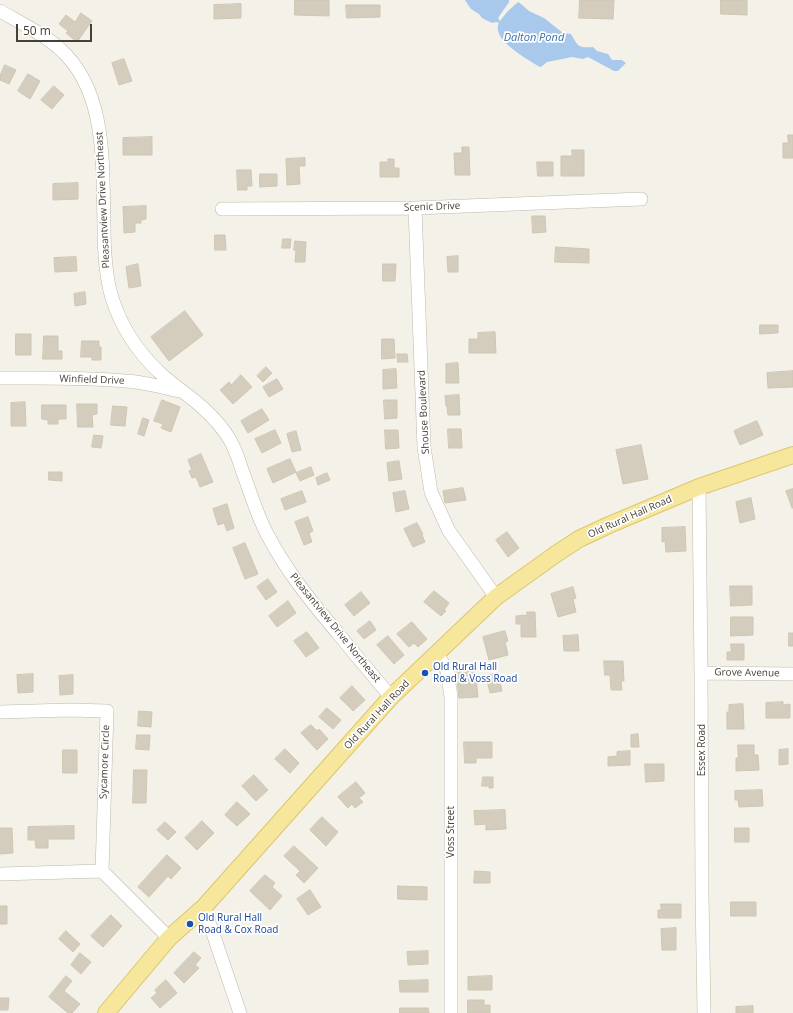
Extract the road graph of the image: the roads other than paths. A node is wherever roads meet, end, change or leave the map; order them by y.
1 (0, 12) edge
2 (641, 199) dead end
3 (415, 208) junction
4 (222, 209) dead end
5 (0, 378) edge
6 (183, 392) junction
7 (793, 454) edge
8 (699, 487) junction
9 (496, 597) junction
10 (437, 654) junction
11 (702, 673) junction
12 (793, 674) edge
13 (391, 697) junction
14 (0, 712) edge
15 (102, 871) junction
16 (0, 874) edge
17 (204, 907) junction
18 (169, 938) junction
19 (106, 1013) edge
20 (240, 1013) edge
21 (451, 1013) edge
22 (704, 1013) edge

1 - 6 street, Pleasantview Drive Northeast
2 - 3 street, Scenic Drive
3 - 4 street, Scenic Drive
3 - 9 street, Shouse Boulevard
5 - 6 street, Winfield Drive
6 - 13 street, Pleasantview Drive Northeast
7 - 8 main road, Old Rural Hall Road
8 - 9 main road, Old Rural Hall Road
8 - 11 street, Essex Road
9 - 10 main road, Old Rural Hall Road
10 - 13 main road, Old Rural Hall Road
10 - 21 street, Voss Street
11 - 12 street, Grove Avenue
11 - 22 street, Essex Road
13 - 17 main road, Old Rural Hall Road
14 - 15 street, Sycamore Circle
15 - 16 street
15 - 18 street
17 - 18 main road, Old Rural Hall Road
17 - 20 street
18 - 19 main road, Old Rural Hall Road

